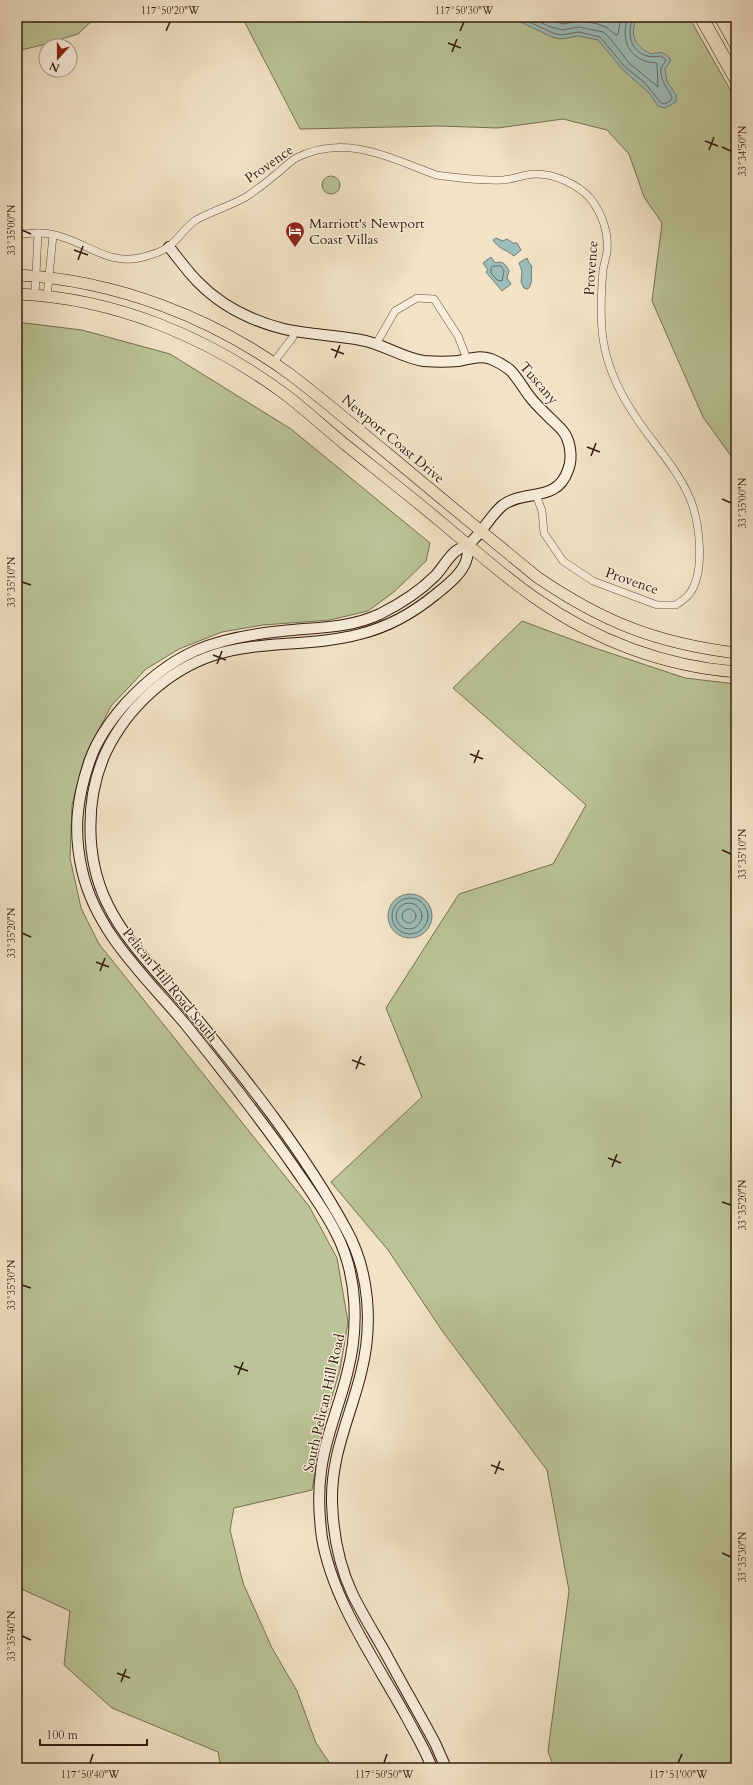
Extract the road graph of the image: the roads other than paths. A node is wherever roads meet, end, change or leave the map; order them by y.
1 (701, 17) edge
2 (721, 17) edge
3 (736, 44) edge
4 (736, 79) edge
5 (38, 233) junction
6 (17, 235) edge
7 (53, 235) junction
8 (169, 247) junction
9 (17, 275) edge
10 (36, 276) junction
11 (48, 278) junction
12 (17, 294) edge
13 (35, 295) junction
14 (47, 297) junction
15 (293, 330) junction
16 (376, 344) junction
17 (467, 359) junction
18 (273, 363) junction
19 (536, 495) junction
20 (481, 531) junction
21 (469, 546) junction
22 (238, 637) junction
23 (240, 648) junction
24 (736, 653) edge
25 (736, 672) edge
26 (304, 1163) junction
27 (295, 1169) junction
28 (344, 1236) junction
29 (320, 1491) junction
30 (332, 1491) junction
31 (319, 1505) junction
32 (332, 1506) junction
33 (405, 1688) junction
34 (394, 1694) junction
35 (432, 1768) edge
36 (446, 1768) edge

1 - 4 highway
2 - 3 highway
5 - 6 street, Provence
5 - 7 street, Provence
5 - 10 street
7 - 8 street, Provence
7 - 11 street
8 - 15 street, Tuscany
8 - 19 street, Provence
9 - 10 main road, Newport Coast Drive
10 - 11 main road, Newport Coast Drive
10 - 13 street
11 - 14 street
11 - 18 main road, Newport Coast Drive
12 - 13 main road
13 - 14 main road
14 - 21 main road
15 - 16 street, Tuscany
15 - 18 street
16 - 17 street, Tuscany
16 - 17 street
17 - 19 street, Tuscany
18 - 20 main road, Newport Coast Drive
19 - 20 street, Tuscany
20 - 21 street, Pelican Hill Road South
20 - 24 main road, Newport Coast Drive
21 - 22 street, Pelican Hill Road South
21 - 23 street, Pelican Hill Road South
21 - 25 main road
22 - 23 street
22 - 27 street, Pelican Hill Road South
23 - 26 street, Pelican Hill Road South
26 - 27 street
26 - 28 street, Pelican Hill Road South
27 - 28 street, Pelican Hill Road South
28 - 29 street, South Pelican Hill Road
28 - 30 street, Pelican Hill Road South
29 - 30 street, South Pelican Hill Road
29 - 31 street, South Pelican Hill Road
30 - 32 street
31 - 32 street
31 - 34 street, South Pelican Hill Road
32 - 33 street
33 - 34 street
33 - 36 street
34 - 35 street, South Pelican Hill Road

